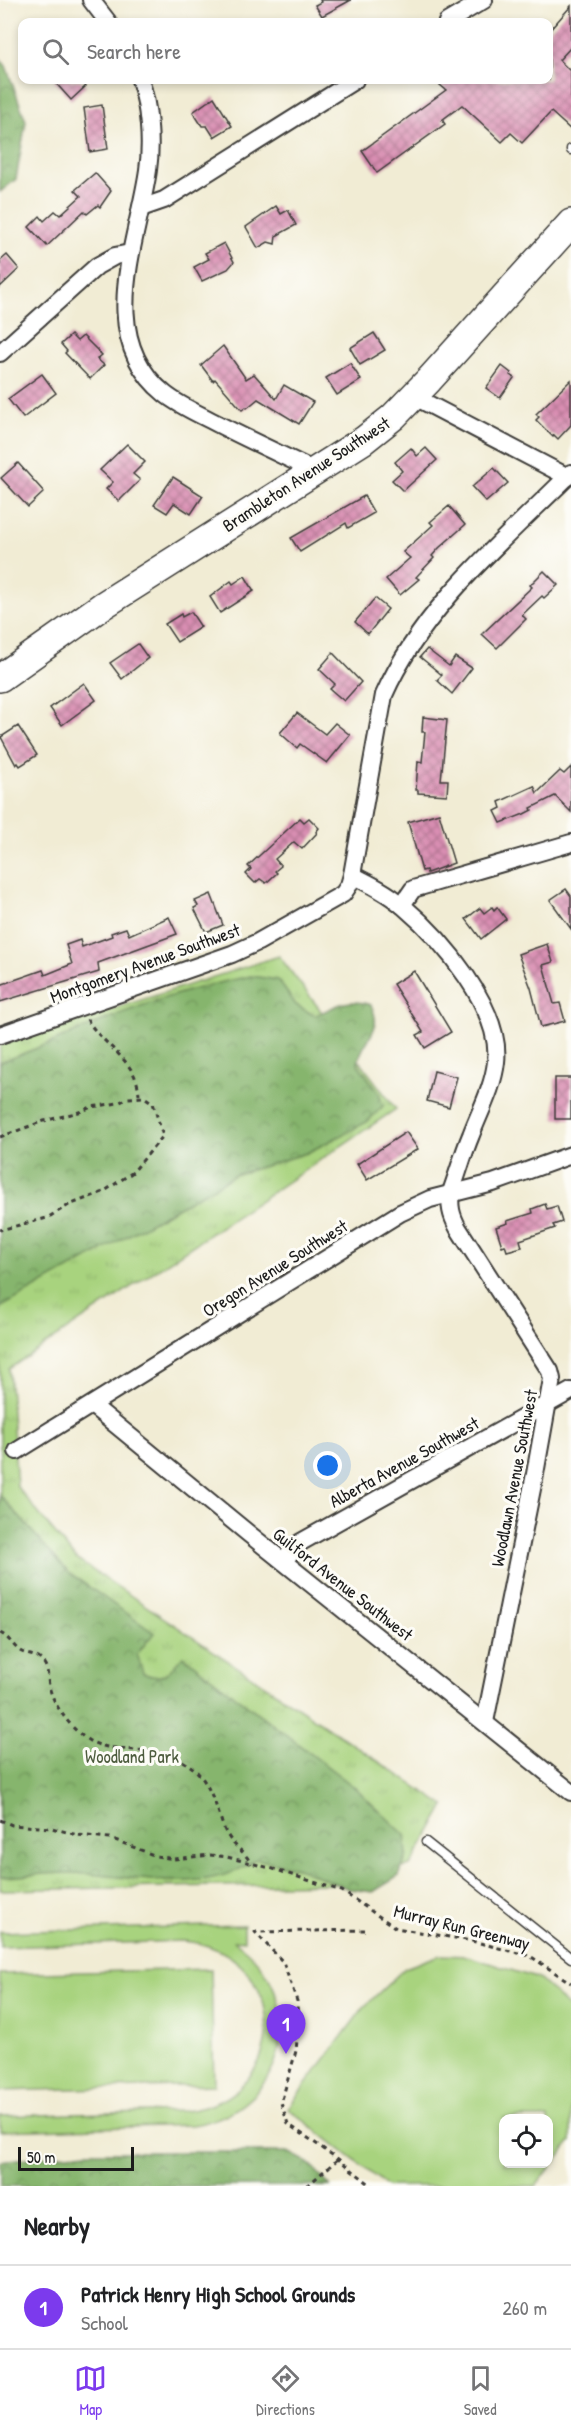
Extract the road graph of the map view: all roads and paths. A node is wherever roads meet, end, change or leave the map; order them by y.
1 (91, 0) edge
2 (484, 0) edge
3 (105, 18) edge
4 (454, 18) edge
5 (141, 84) edge
6 (349, 84) edge
7 (141, 208) junction
8 (571, 223) edge
9 (130, 253) junction
10 (0, 353) edge
11 (414, 396) junction
12 (315, 471) junction
13 (569, 475) edge
14 (0, 678) edge
15 (571, 843) edge
16 (352, 875) junction
17 (402, 905) junction
18 (81, 1007) junction
19 (0, 1035) edge
20 (139, 1097) junction
21 (0, 1137) edge
22 (571, 1155) edge
23 (451, 1192) junction
24 (0, 1230) edge
25 (571, 1391) edge
26 (549, 1402) junction
27 (571, 1402) edge
28 (93, 1406) junction
29 (17, 1451) dead end
30 (283, 1561) junction
31 (0, 1633) edge
32 (485, 1722) junction
33 (571, 1792) edge
34 (0, 1820) edge
35 (426, 1842) dead end
36 (251, 1864) junction
37 (365, 1930) dead end
38 (571, 1958) edge
39 (571, 1983) edge
40 (338, 2158) junction
41 (307, 2186) edge
42 (372, 2186) edge

1 - 3 street
2 - 4 street
5 - 7 street
6 - 7 street
7 - 9 street
8 - 11 main road, Brambleton Avenue Southwest
9 - 10 street
9 - 12 street
11 - 12 main road, Brambleton Avenue Southwest
11 - 13 street
12 - 14 main road, Brambleton Avenue Southwest
13 - 16 street
15 - 17 street
16 - 17 street, Woodlawn Avenue Southwest
16 - 18 street, Montgomery Avenue Southwest
17 - 23 street, Woodlawn Avenue Southwest
18 - 19 street, Montgomery Avenue Southwest
18 - 20 path
20 - 21 path
20 - 24 path
22 - 23 street, Oregon Avenue Southwest
23 - 26 street, Woodlawn Avenue Southwest
23 - 28 street, Oregon Avenue Southwest
25 - 26 street, Alberta Avenue Southwest
26 - 27 street
26 - 30 street, Alberta Avenue Southwest
26 - 32 street, Woodlawn Avenue Southwest
28 - 29 street, Oregon Avenue Southwest
28 - 30 street, Guilford Avenue Southwest
30 - 32 street, Guilford Avenue Southwest
31 - 36 path
32 - 33 street, Guilford Avenue Southwest
34 - 36 path, Murray Run Greenway
35 - 38 lane
36 - 39 path, Murray Run Greenway
37 - 40 path
40 - 41 path
40 - 42 path

